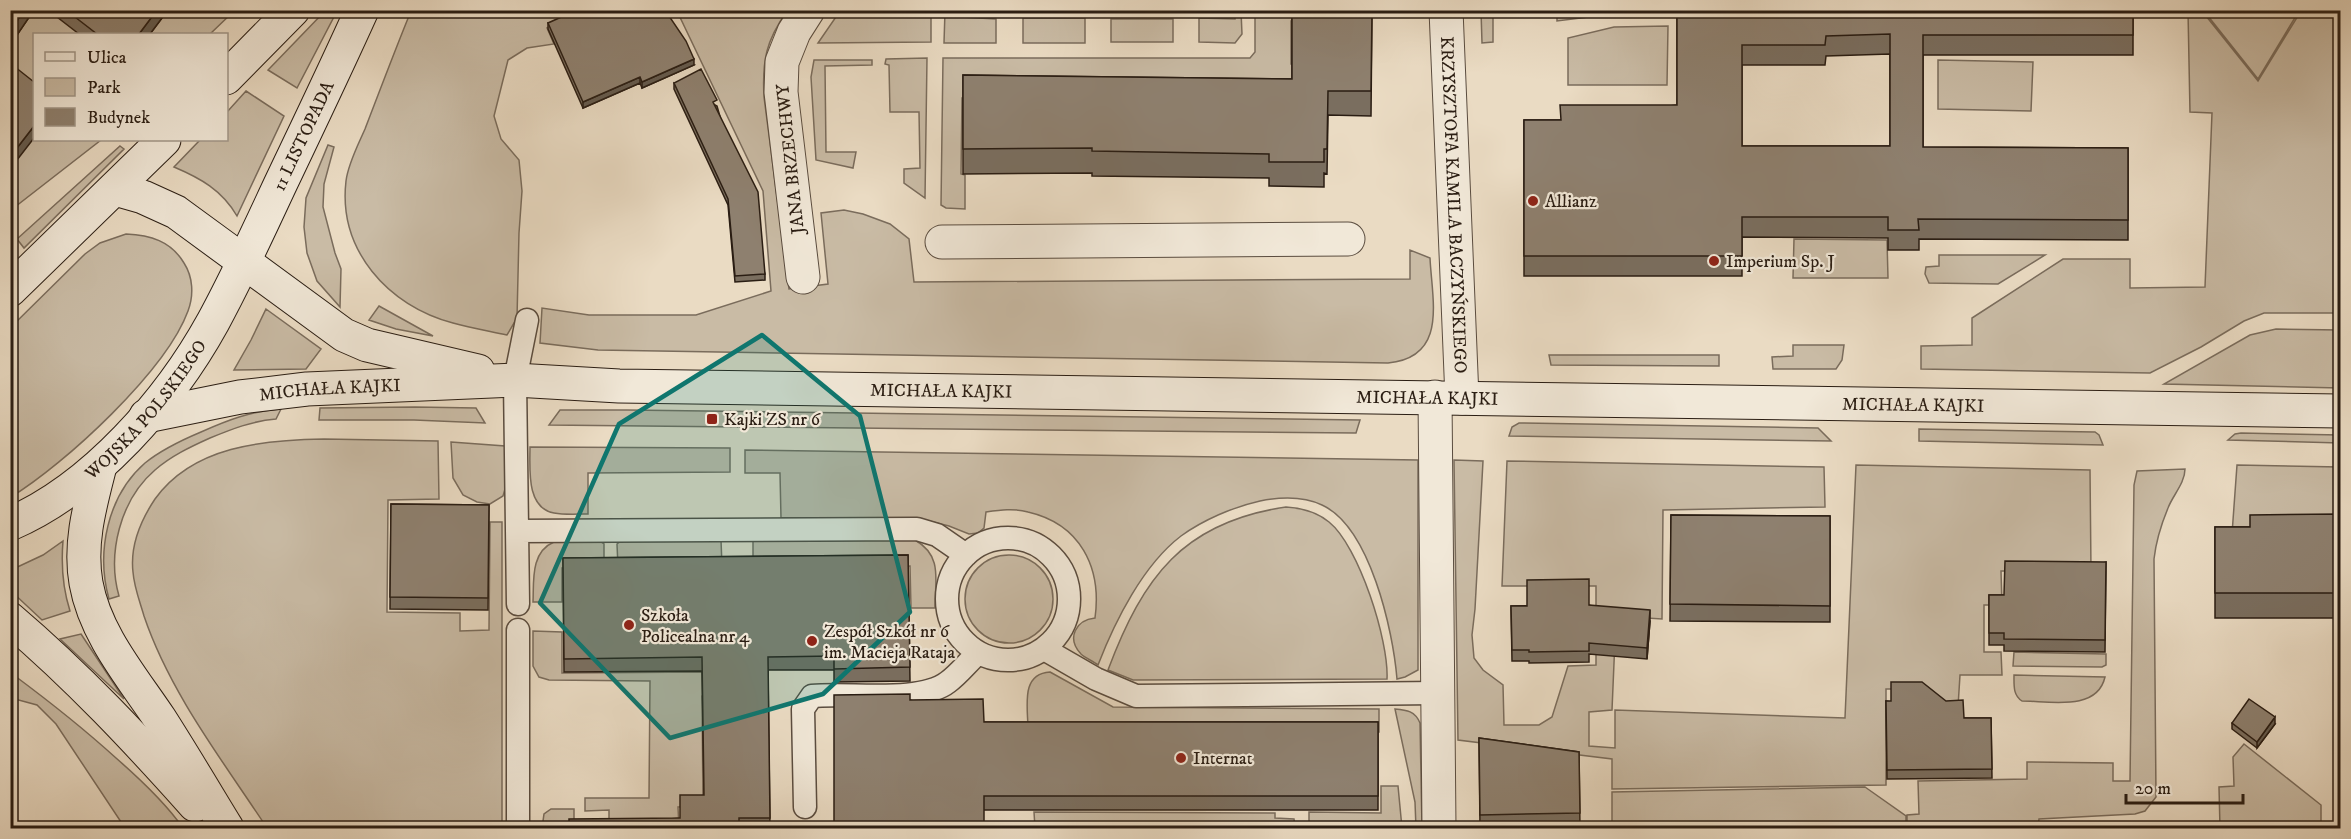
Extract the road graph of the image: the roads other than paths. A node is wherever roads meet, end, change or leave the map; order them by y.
1 (293, 10) edge
2 (362, 10) edge
3 (808, 10) edge
4 (1446, 10) edge
5 (228, 76) edge
6 (163, 141) edge
7 (115, 189) junction
8 (1348, 239) dead end
9 (942, 242) dead end
10 (244, 262) junction
11 (803, 278) dead end
12 (10, 291) edge
13 (527, 320) dead end
14 (515, 380) junction
15 (1449, 398) junction
16 (2340, 411) edge
17 (146, 417) junction
18 (100, 466) junction
19 (10, 524) edge
20 (517, 531) junction
21 (966, 555) junction
22 (518, 604) dead end
23 (10, 619) edge
24 (518, 630) dead end
25 (1044, 649) junction
26 (978, 653) junction
27 (1437, 693) junction
28 (805, 807) dead end
29 (217, 828) edge
30 (227, 828) edge
31 (518, 828) edge
32 (1439, 828) edge

1 - 5 street
2 - 10 street, 11 LISTOPADA
3 - 11 street, JANA BRZECHWY
4 - 15 street, KRZYSZTOFA KAMILA BACZYŃSKIEGO
6 - 7 street
7 - 10 street, MICHAŁA KAJKI
7 - 12 street
8 - 9 street
10 - 14 street, MICHAŁA KAJKI
10 - 17 street, WOJSKA POLSKIEGO
13 - 14 lane
14 - 15 street, MICHAŁA KAJKI
14 - 17 street, MICHAŁA KAJKI
14 - 20 lane
15 - 16 street, MICHAŁA KAJKI
15 - 27 street, KRZYSZTOFA KAMILA BACZYŃSKIEGO
17 - 18 street, WOJSKA POLSKIEGO
18 - 19 street, WOJSKA POLSKIEGO
18 - 30 street
20 - 21 lane
20 - 22 lane
21 - 25 lane
21 - 26 lane
23 - 29 street
24 - 31 lane
25 - 26 lane
25 - 27 lane
26 - 28 lane
27 - 32 street, KRZYSZTOFA KAMILA BACZYŃSKIEGO

